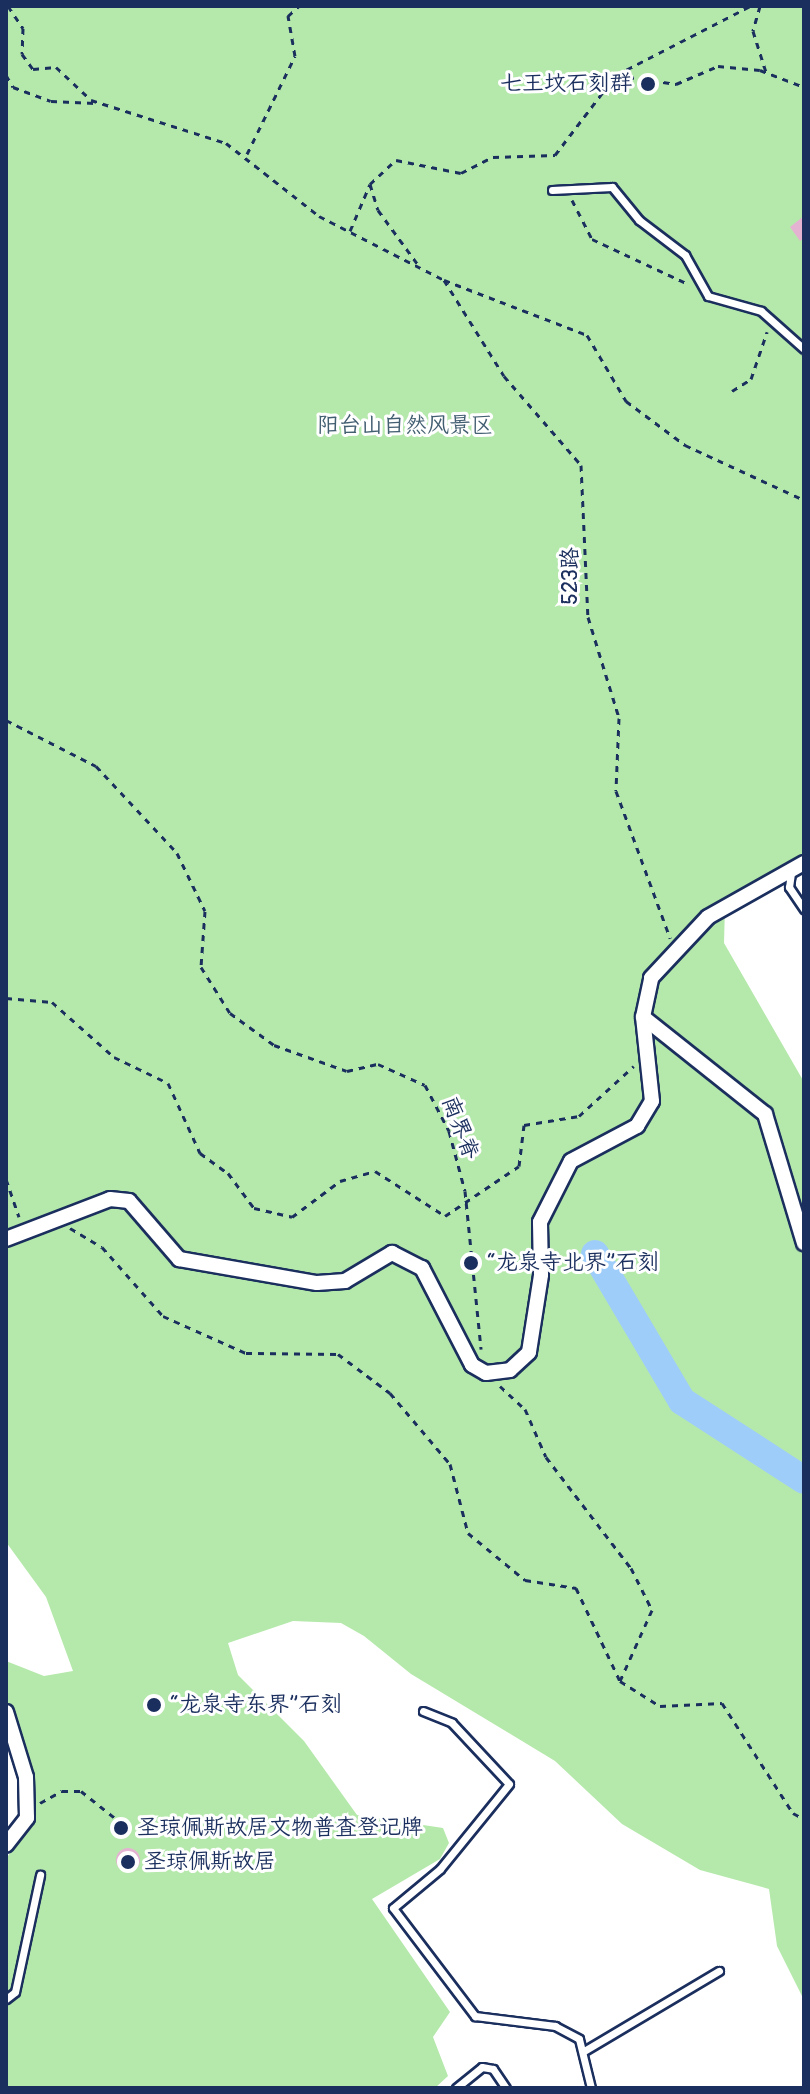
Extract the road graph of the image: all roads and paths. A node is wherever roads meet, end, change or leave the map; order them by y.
1 (8, 6) edge
2 (299, 6) edge
3 (750, 6) edge
4 (760, 6) edge
5 (766, 72) junction
6 (6, 75) edge
7 (616, 75) junction
8 (804, 87) edge
9 (104, 103) junction
10 (247, 154) junction
11 (370, 184) junction
12 (574, 188) junction
13 (552, 190) dead end
14 (350, 231) junction
15 (420, 268) junction
16 (444, 280) junction
17 (699, 287) junction
18 (773, 325) junction
19 (804, 349) edge
20 (732, 391) dead end
21 (804, 500) edge
22 (6, 720) edge
23 (798, 867) edge
24 (804, 909) edge
25 (669, 951) junction
26 (6, 998) edge
27 (643, 1017) junction
28 (645, 1056) junction
29 (6, 1179) edge
30 (464, 1206) junction
31 (57, 1220) junction
32 (22, 1236) junction
33 (6, 1239) edge
34 (804, 1243) edge
35 (486, 1373) junction
36 (620, 1681) junction
37 (423, 1711) dead end
38 (6, 1712) edge
39 (27, 1818) junction
40 (804, 1819) edge
41 (125, 1826) dead end
42 (6, 1845) edge
43 (40, 1875) dead end
44 (719, 1971) dead end
45 (6, 1999) edge
46 (584, 2051) junction
47 (456, 2088) edge
48 (506, 2088) edge
49 (591, 2088) edge

1 - 9 path
2 - 10 path
3 - 7 path
4 - 5 path
5 - 7 path
5 - 8 path
6 - 9 path
7 - 11 path
9 - 10 path
10 - 14 path
11 - 14 path
11 - 15 path
12 - 13 lane
12 - 17 path
12 - 17 lane
14 - 15 path
15 - 16 path
16 - 21 path
16 - 25 path, 523路
17 - 18 lane
18 - 19 lane
18 - 20 path
22 - 30 path, 南界脊
23 - 24 lane
23 - 25 street
25 - 27 street
26 - 30 path
27 - 28 street
27 - 34 street
28 - 30 path
28 - 35 street
29 - 32 path
30 - 35 path, 南界脊
31 - 32 street
31 - 35 street
31 - 36 path
32 - 33 street
35 - 36 path
36 - 40 path
37 - 46 lane
38 - 39 street
39 - 41 path
39 - 42 street
43 - 45 lane
44 - 46 lane
46 - 49 lane
47 - 48 lane

